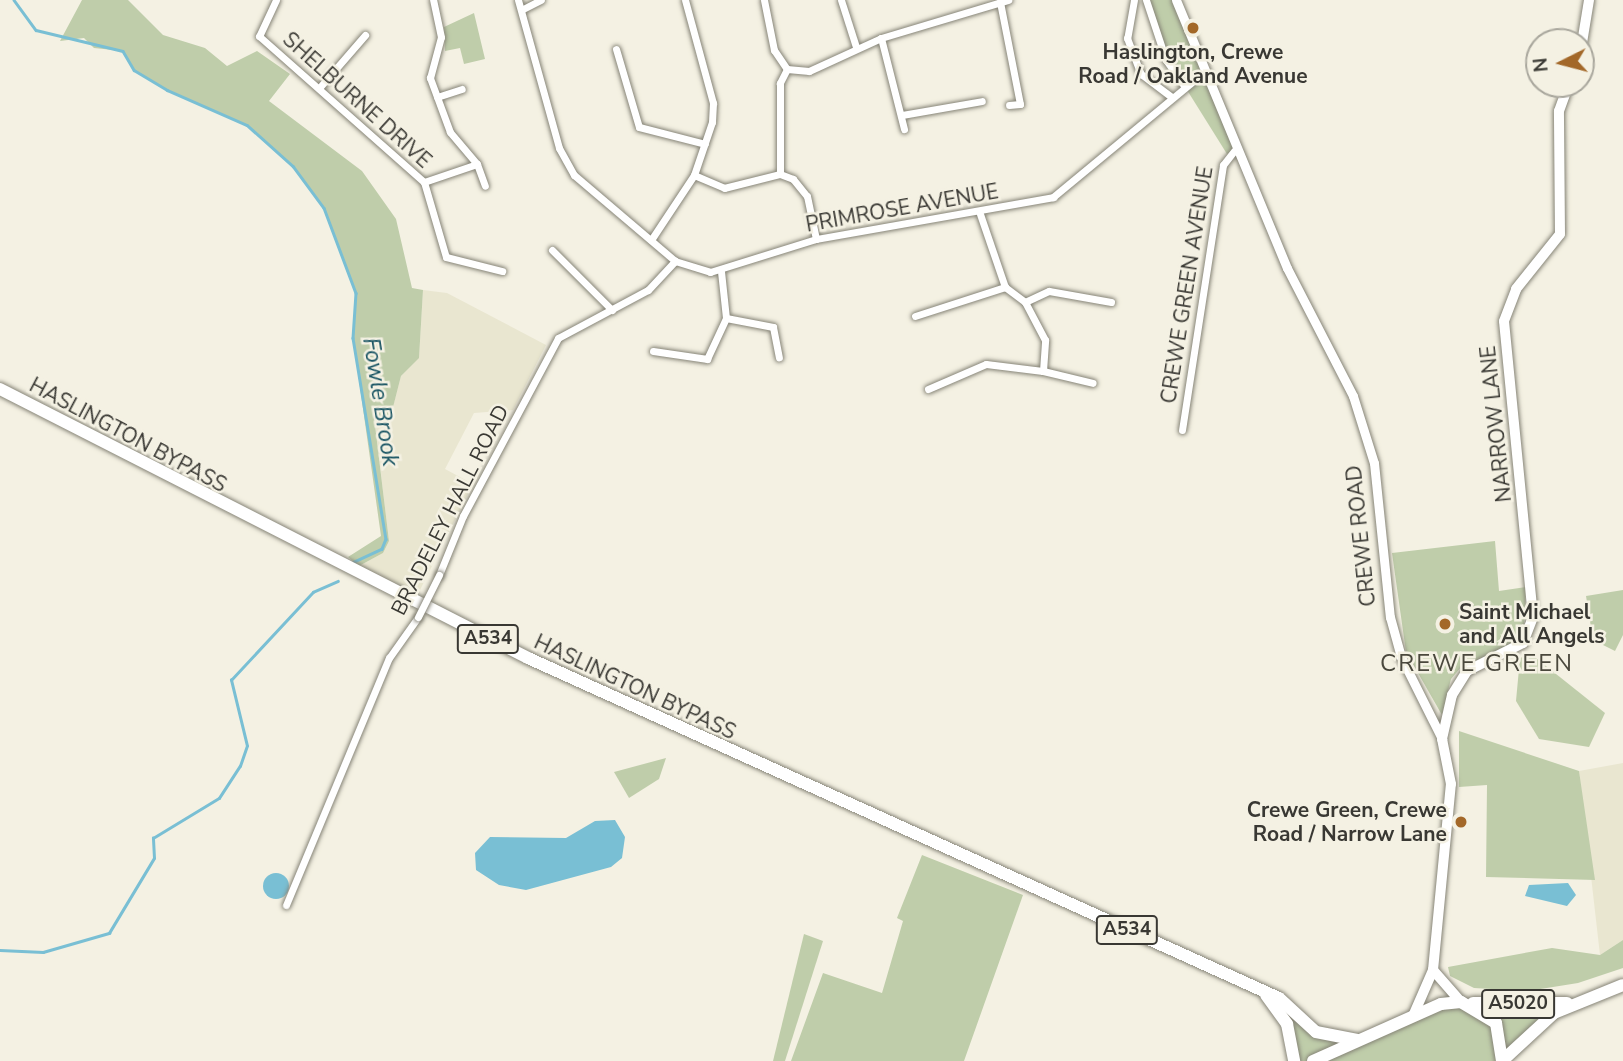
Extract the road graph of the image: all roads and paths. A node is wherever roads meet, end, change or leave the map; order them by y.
1 (276, 0) edge
2 (433, 0) edge
3 (518, 0) edge
4 (541, 0) edge
5 (685, 0) edge
6 (764, 0) edge
7 (841, 0) edge
8 (1134, 0) edge
9 (1146, 0) edge
10 (1176, 0) edge
11 (1589, 0) edge
12 (1004, 1) edge
13 (523, 9) junction
14 (1585, 28) edge
15 (365, 35) dead end
16 (881, 38) junction
17 (856, 47) junction
18 (616, 49) dead end
19 (787, 69) junction
20 (1203, 73) junction
21 (1184, 86) junction
22 (320, 87) junction
23 (462, 89) dead end
24 (437, 97) junction
25 (1171, 97) junction
26 (1564, 98) edge
27 (982, 101) dead end
28 (1009, 105) dead end
29 (902, 115) junction
30 (904, 130) dead end
31 (705, 144) junction
32 (1234, 151) junction
33 (477, 164) junction
34 (780, 174) junction
35 (694, 175) junction
36 (424, 182) junction
37 (485, 186) dead end
38 (979, 211) junction
39 (816, 239) junction
40 (651, 240) junction
41 (552, 250) dead end
42 (676, 261) junction
43 (502, 271) dead end
44 (721, 271) junction
45 (1006, 287) junction
46 (1025, 302) junction
47 (1111, 302) dead end
48 (612, 310) junction
49 (915, 316) dead end
50 (726, 318) junction
51 (653, 351) dead end
52 (779, 357) dead end
53 (1043, 370) junction
54 (1093, 383) dead end
55 (0, 389) edge
56 (928, 389) dead end
57 (1182, 430) dead end
58 (1442, 739) junction
59 (286, 905) dead end
60 (1433, 970) junction
61 (1623, 985) edge
62 (1265, 995) junction
63 (1463, 1002) junction
64 (1571, 1003) junction
65 (1412, 1017) junction
66 (1357, 1041) junction
67 (1294, 1061) edge
68 (1313, 1061) edge
69 (1502, 1061) edge

1 - 22 street, SHELBURNE DRIVE
2 - 24 street
3 - 13 street
4 - 13 street
5 - 31 street
6 - 19 street
7 - 17 street
8 - 25 street
9 - 21 street
10 - 20 street, CREWE ROAD
11 - 14 main road
12 - 16 street
12 - 28 street
13 - 40 street
15 - 22 street
16 - 17 street
16 - 29 street
17 - 19 street
18 - 31 street
19 - 34 street
20 - 21 street, PRIMROSE AVENUE
20 - 32 street, CREWE ROAD
21 - 25 street, PRIMROSE AVENUE
22 - 36 street, SHELBURNE DRIVE
23 - 24 street
24 - 33 street
25 - 38 street, PRIMROSE AVENUE
26 - 58 main road, NARROW LANE
27 - 29 street
29 - 30 street
31 - 35 street
32 - 57 street, CREWE GREEN AVENUE
32 - 58 street, CREWE ROAD
33 - 36 street
33 - 37 street
34 - 35 street
34 - 39 street
35 - 40 street
36 - 43 street, SHELBURNE DRIVE
38 - 39 street, PRIMROSE AVENUE
38 - 45 street
39 - 44 street, PRIMROSE AVENUE
40 - 42 street
41 - 48 street
42 - 44 street
42 - 48 street, BRADELEY HALL ROAD
44 - 50 street
45 - 46 street
45 - 49 street
46 - 47 street
46 - 53 street
48 - 59 street, BRADELEY HALL ROAD, bridge
50 - 51 street
50 - 52 street
53 - 54 street
53 - 56 street
55 - 62 highway, HASLINGTON BYPASS / A534
58 - 60 main road, CREWE ROAD
60 - 63 main road
60 - 65 main road, CREWE ROAD
61 - 64 highway, A5020
62 - 66 highway, HASLINGTON BYPASS / A534
62 - 67 highway, HASLINGTON BYPASS / A534
63 - 64 highway, A5020
63 - 65 highway
63 - 69 highway
64 - 69 highway, A5020
65 - 66 highway
66 - 68 highway

